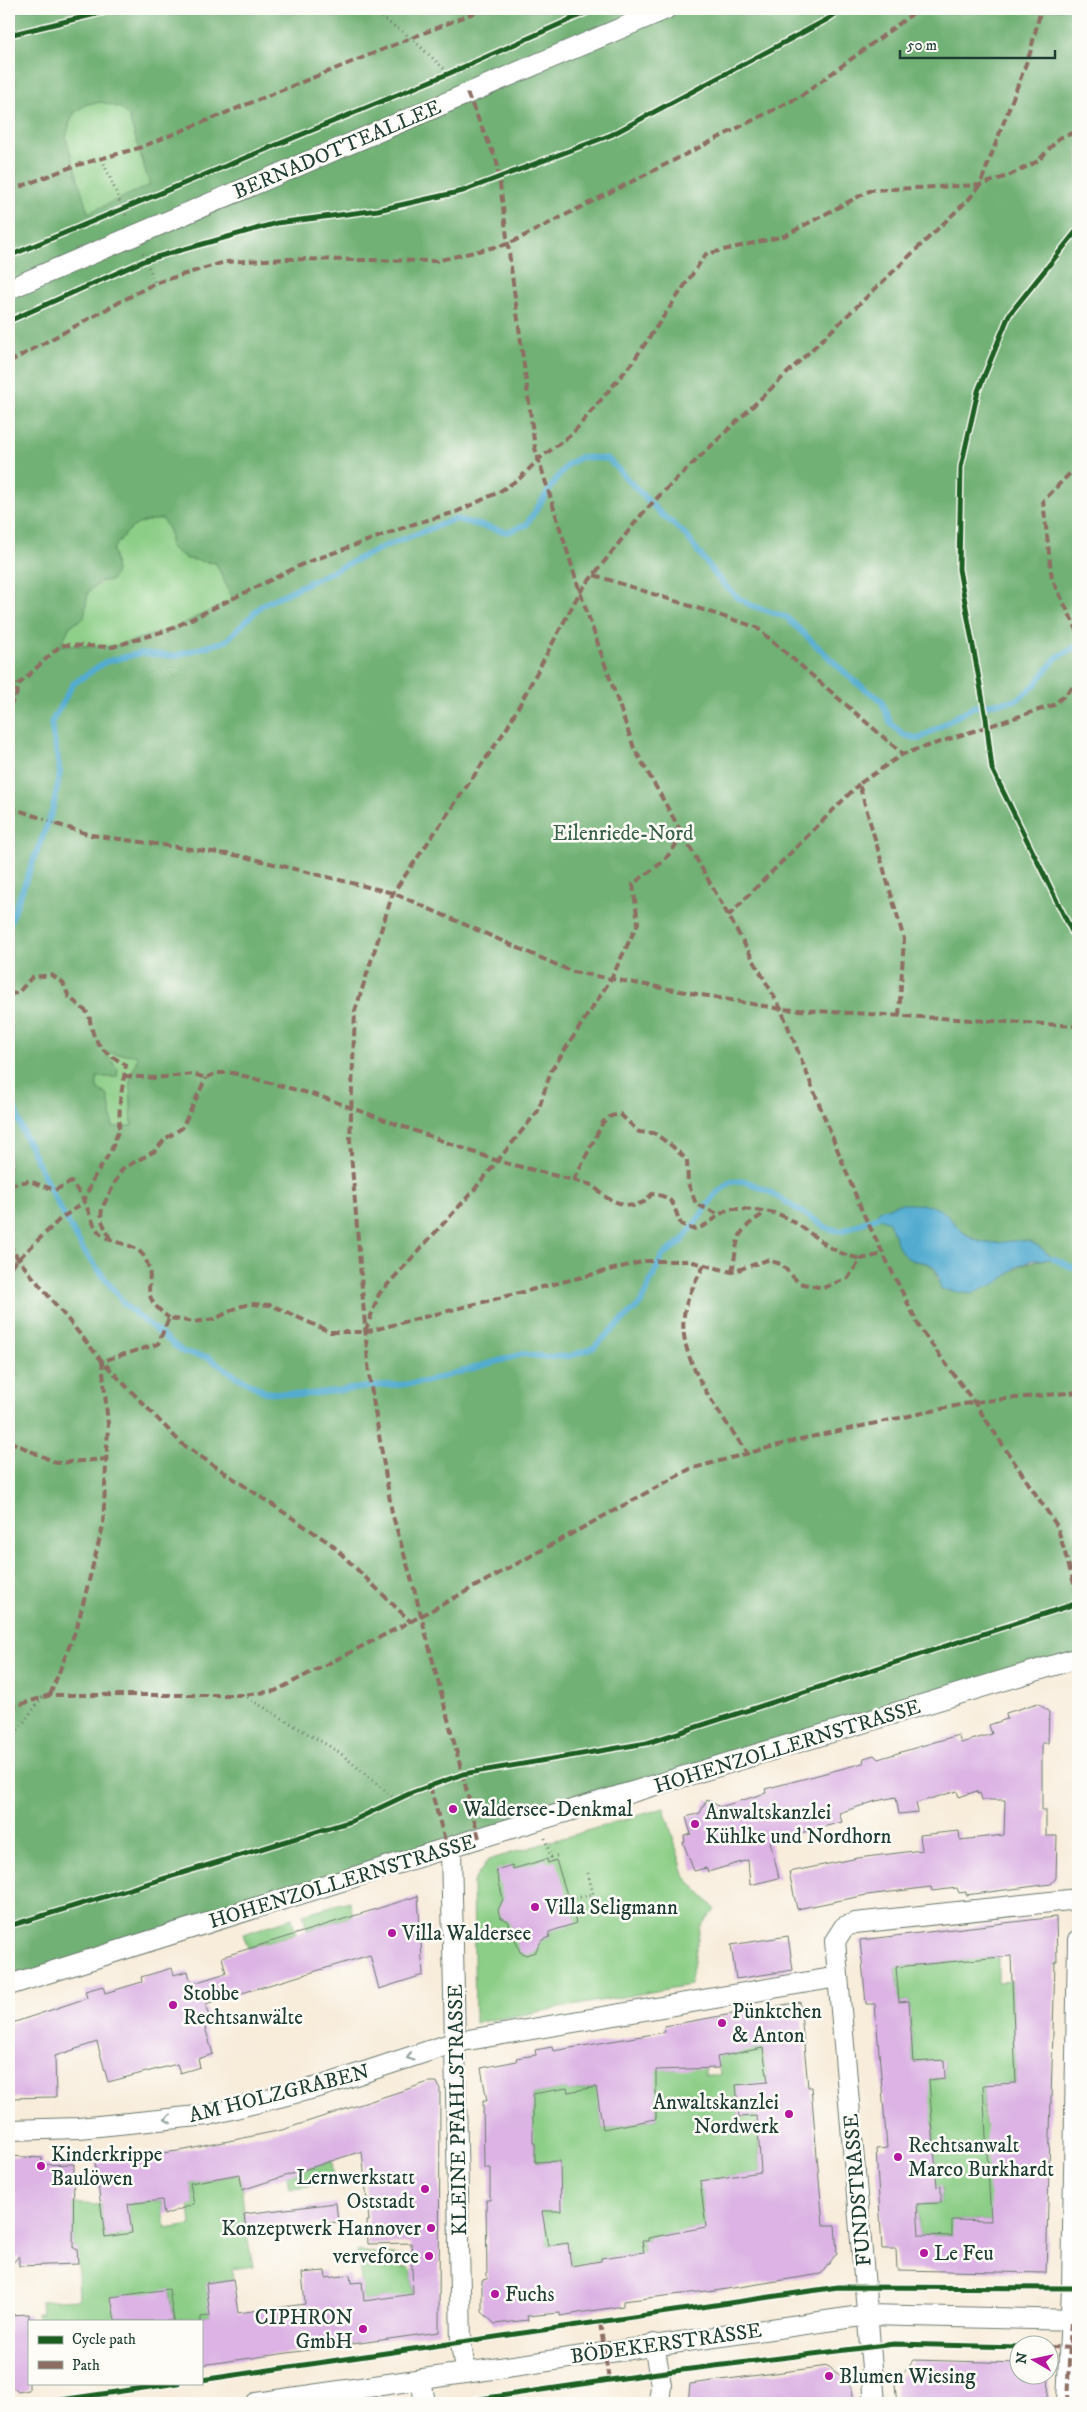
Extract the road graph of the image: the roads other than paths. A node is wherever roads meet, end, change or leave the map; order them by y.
1 (666, 9) edge
2 (9, 290) edge
3 (1078, 1658) edge
4 (451, 1847) junction
5 (1078, 1899) edge
6 (1078, 1940) edge
7 (838, 1977) junction
8 (9, 1985) edge
9 (456, 2042) junction
10 (9, 2130) edge
11 (868, 2315) junction
12 (1075, 2320) edge
13 (654, 2344) junction
14 (465, 2372) junction
15 (421, 2379) junction
16 (256, 2403) edge
17 (425, 2403) edge
18 (659, 2403) edge
19 (875, 2403) edge
20 (1067, 2403) edge

1 - 2 street, BERNADOTTEALLEE
3 - 4 street, HOHENZOLLERNSTRASSE
4 - 8 street, HOHENZOLLERNSTRASSE
4 - 9 street, KLEINE PFAHLSTRASSE
5 - 7 street, FUNDSTRASSE
6 - 12 street
7 - 9 street, AM HOLZGRABEN
7 - 11 street, FUNDSTRASSE
9 -> 10 street, AM HOLZGRABEN
9 - 14 street, KLEINE PFAHLSTRASSE
11 - 12 street, BÖDEKERSTRASSE
11 - 13 street, BÖDEKERSTRASSE
11 - 19 street, FUNDSTRASSE
12 - 20 street
13 - 14 street, BÖDEKERSTRASSE
13 - 18 street
14 - 15 street, BÖDEKERSTRASSE
15 - 16 street, BÖDEKERSTRASSE
15 - 17 street

